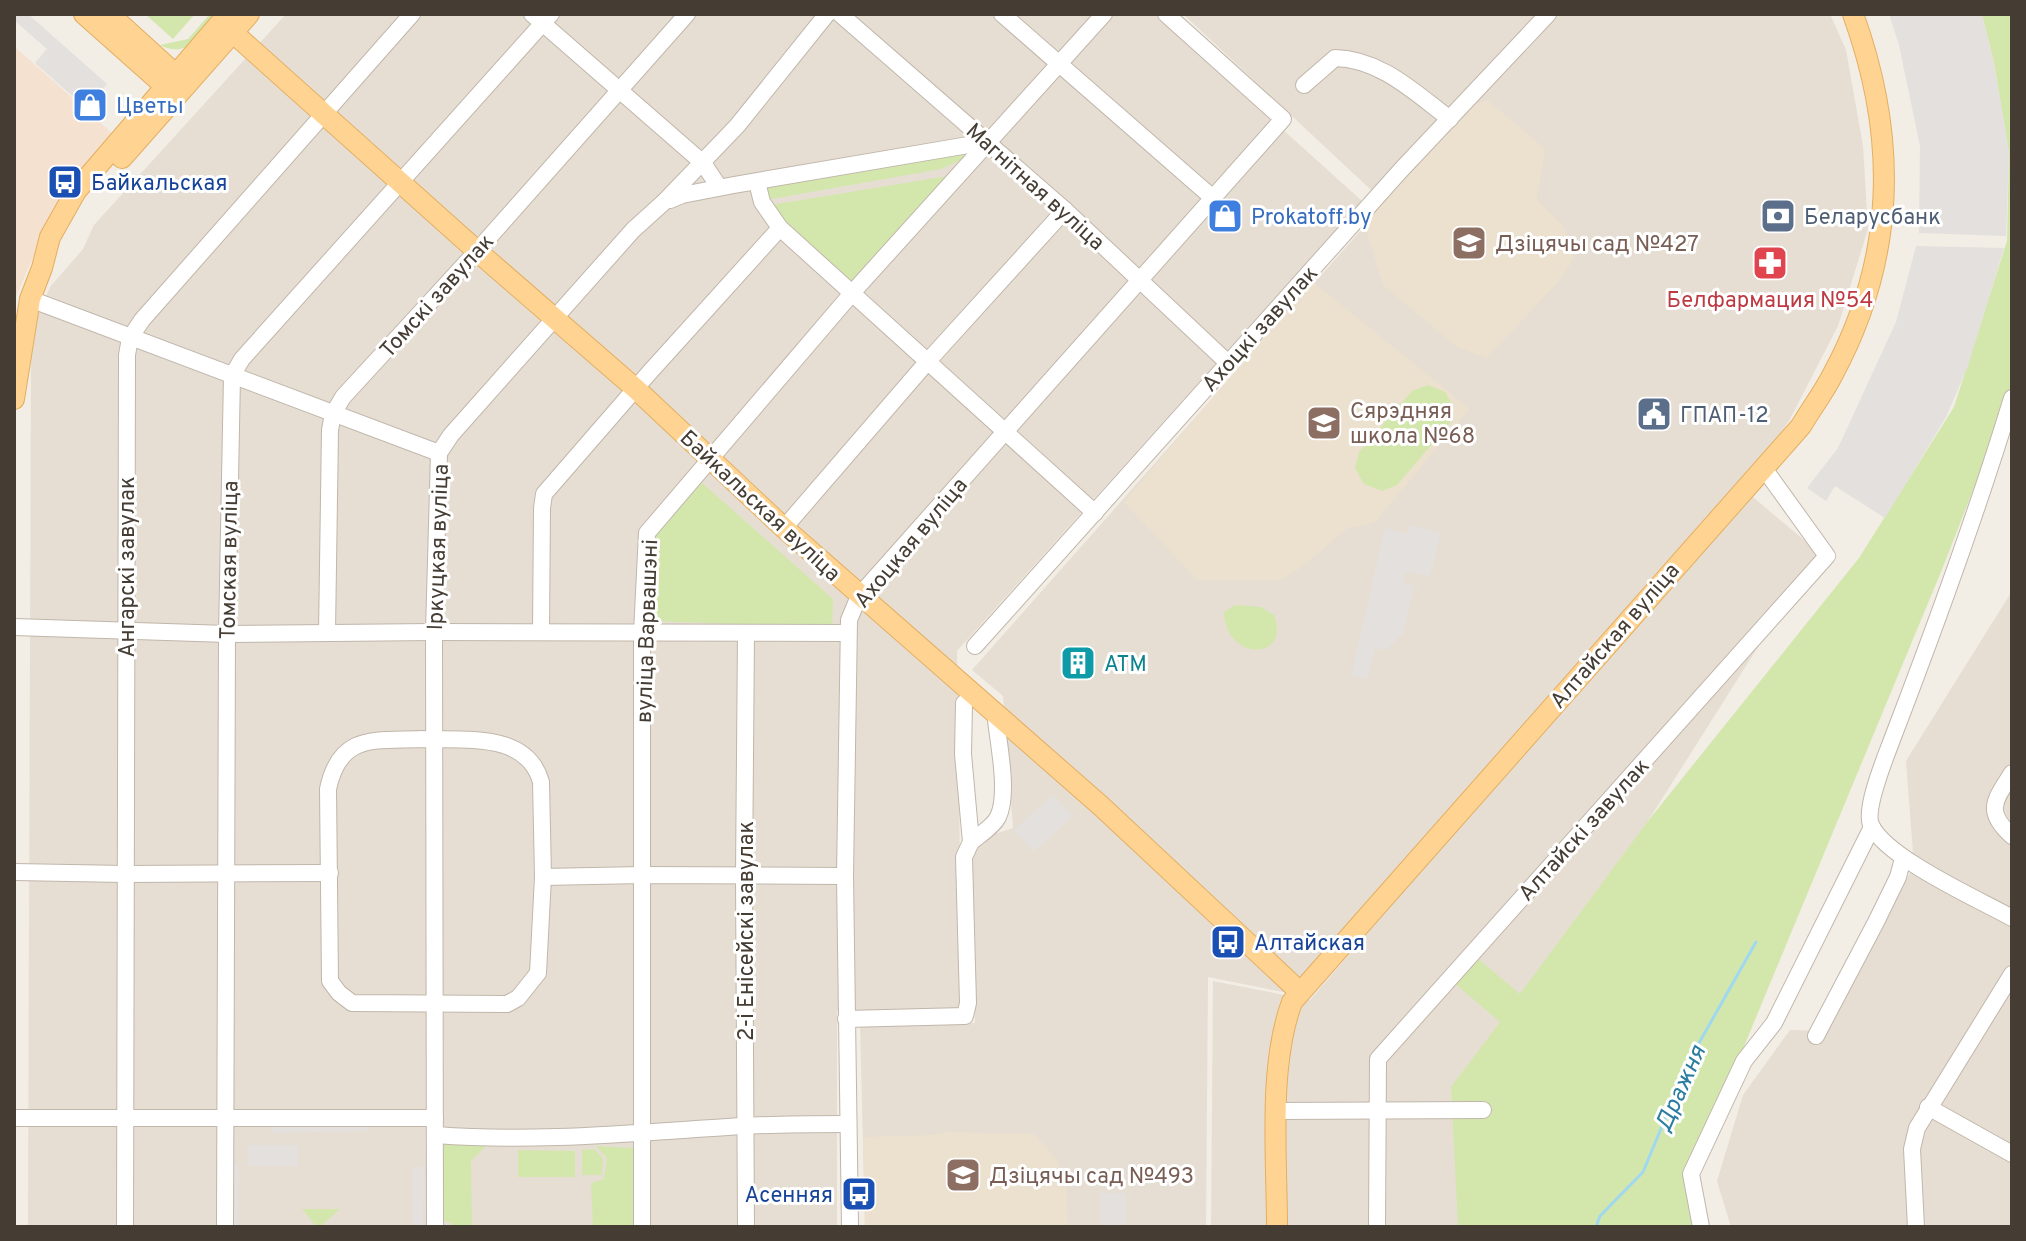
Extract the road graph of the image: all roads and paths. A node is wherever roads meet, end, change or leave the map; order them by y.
1 (84, 14) edge
2 (109, 14) edge
3 (249, 14) edge
4 (412, 14) edge
5 (687, 14) edge
6 (827, 14) edge
7 (840, 14) edge
8 (1002, 14) edge
9 (1104, 14) edge
10 (1166, 14) edge
11 (1548, 14) edge
12 (1853, 14) edge
13 (542, 17) edge
14 (227, 23) edge
15 (1059, 65) junction
16 (173, 84) junction
17 (1304, 85) dead end
18 (619, 90) junction
19 (323, 113) junction
20 (1450, 119) junction
21 (986, 142) junction
22 (703, 163) junction
23 (757, 182) junction
24 (401, 183) junction
25 (719, 187) junction
26 (1214, 199) junction
27 (664, 202) junction
28 (1065, 210) junction
29 (780, 228) junction
30 (477, 251) junction
31 (1141, 281) junction
32 (853, 292) junction
33 (30, 299) junction
34 (555, 317) junction
35 (130, 338) junction
36 (928, 361) junction
37 (1228, 363) junction
38 (232, 376) junction
39 (636, 389) junction
40 (2012, 398) edge
41 (14, 399) edge
42 (333, 414) junction
43 (1005, 430) junction
44 (439, 453) junction
45 (709, 458) junction
46 (1763, 467) junction
47 (1095, 513) junction
48 (784, 528) junction
49 (859, 596) junction
50 (14, 627) edge
51 (125, 632) junction
52 (434, 632) junction
53 (541, 632) junction
54 (327, 633) junction
55 (642, 633) junction
56 (847, 633) junction
57 (227, 634) junction
58 (746, 634) junction
59 (975, 646) dead end
60 (964, 703) dead end
61 (995, 711) junction
62 (436, 740) junction
63 (2012, 773) edge
64 (1872, 827) junction
65 (2012, 836) edge
66 (971, 842) junction
67 (1903, 858) junction
68 (14, 872) edge
69 (227, 873) junction
70 (330, 873) junction
71 (125, 874) junction
72 (642, 875) junction
73 (744, 876) junction
74 (845, 876) junction
75 (543, 877) junction
76 (2012, 918) edge
77 (2012, 974) edge
78 (1299, 991) junction
79 (434, 1003) junction
80 (846, 1019) junction
81 (1816, 1036) dead end
82 (1928, 1107) junction
83 (1483, 1110) dead end
84 (1277, 1111) junction
85 (1377, 1111) junction
86 (14, 1118) edge
87 (126, 1118) junction
88 (226, 1118) junction
89 (435, 1118) junction
90 (848, 1124) junction
91 (745, 1125) junction
92 (641, 1134) junction
93 (436, 1135) junction
94 (2012, 1154) edge
95 (125, 1227) edge
96 (225, 1227) edge
97 (435, 1227) edge
98 (642, 1227) edge
99 (746, 1227) edge
100 (850, 1227) edge
101 (1277, 1227) edge
102 (1377, 1227) edge
103 (1701, 1227) edge
104 (1916, 1227) edge

1 - 16 main road
2 - 16 main road
3 - 14 main road
4 - 19 street
5 - 18 street, Томскі завулак
6 - 22 street, Іркуцкая вуліца
7 - 21 street, Магнітная вуліца
8 - 15 street
9 - 15 street, вуліца Варвашэні
10 - 26 street, Ахоцкая вуліца
11 - 20 street, Ахоцкі завулак
12 - 46 main road, Алтайская вуліца
13 - 18 street
13 - 24 street
14 - 16 main road
14 - 19 main road, Байкальская вуліца
15 - 21 street, вуліца Варвашэні
15 - 26 street
16 - 33 main road
17 - 20 street
18 - 22 street
18 - 30 street, Томскі завулак
19 - 24 main road, Байкальская вуліца
19 - 35 street
20 - 37 street, Ахоцкі завулак
21 - 23 street
21 - 28 street, Магнітная вуліца
21 - 32 street, вуліца Варвашэні
22 - 25 street
22 - 27 street, Іркуцкая вуліца
23 - 25 street
23 - 29 street
24 - 30 main road, Байкальская вуліца
24 - 38 street
25 - 27 street
26 - 31 street, Ахоцкая вуліца
27 - 34 street, Іркуцкая вуліца
28 - 31 street, Магнітная вуліца
28 - 36 street
29 - 32 street
29 - 39 street
30 - 34 main road, Байкальская вуліца
30 - 42 street, Томскі завулак
31 - 37 street, Магнітная вуліца
31 - 43 street, Ахоцкая вуліца
32 - 36 street
32 - 45 street, вуліца Варвашэні
33 - 35 street
33 - 41 main road
34 - 39 main road, Байкальская вуліца
34 - 44 street, Іркуцкая вуліца
35 - 38 street
35 - 51 street, Ангарскі завулак
36 - 43 street
36 - 48 street
37 - 47 street, Ахоцкі завулак
38 - 42 street
38 - 57 street, Томская вуліца
39 - 45 main road, Байкальская вуліца
39 - 53 street
40 - 64 street
42 - 44 street
42 - 54 street
43 - 47 street
43 - 49 street, Ахоцкая вуліца
44 - 52 street, Іркуцкая вуліца
45 - 48 main road, Байкальская вуліца
45 - 55 street, вуліца Варвашэні
46 - 78 main road, Алтайская вуліца
46 - 85 street, Алтайскі завулак
47 - 59 street, Ахоцкі завулак
48 - 49 main road, Байкальская вуліца
49 - 56 street, Ахоцкая вуліца
49 - 61 main road, Байкальская вуліца
50 - 51 street
51 - 57 street
51 - 71 street, Ангарскі завулак
52 - 53 street
52 - 54 street
52 - 62 street, Іркуцкая вуліца
53 - 55 street
54 - 57 street
55 - 58 street
55 - 72 street, вуліца Варвашэні
56 - 58 street
56 - 74 street, Ахоцкая вуліца
57 - 69 street, Томская вуліца
58 - 73 street, 2-і Енісейскі завулак
60 - 66 street
61 - 66 street
61 - 78 main road, Байкальская вуліца
62 - 70 street
62 - 75 street
62 - 79 street, Іркуцкая вуліца
63 - 65 street
64 - 67 street
64 - 103 street
66 - 80 street
67 - 76 street
67 - 81 street
68 - 71 street
69 - 70 street
69 - 71 street
69 - 88 street, Томская вуліца
70 - 79 street
71 - 87 street, Ангарскі завулак
72 - 73 street
72 - 75 street
72 - 92 street, вуліца Варвашэні
73 - 74 street
73 - 91 street, 2-і Енісейскі завулак
74 - 80 street, Ахоцкая вуліца
75 - 79 street
77 - 82 street
78 - 84 main road, Алтайская вуліца
79 - 89 street, Іркуцкая вуліца
80 - 90 street, Ахоцкая вуліца
82 - 94 street
82 - 104 street
83 - 85 street
84 - 85 street
84 - 101 main road, Алтайская вуліца
85 - 102 street, Алтайскі завулак
86 - 87 street
87 - 88 street
87 - 95 street, Ангарскі завулак
88 - 89 street
88 - 96 street, Томская вуліца
89 - 93 street, Іркуцкая вуліца
90 - 91 street
90 - 100 street, Ахоцкая вуліца
91 - 92 street
91 - 99 street, 2-і Енісейскі завулак
92 - 93 street
92 - 98 street, вуліца Варвашэні
93 - 97 street, Іркуцкая вуліца

